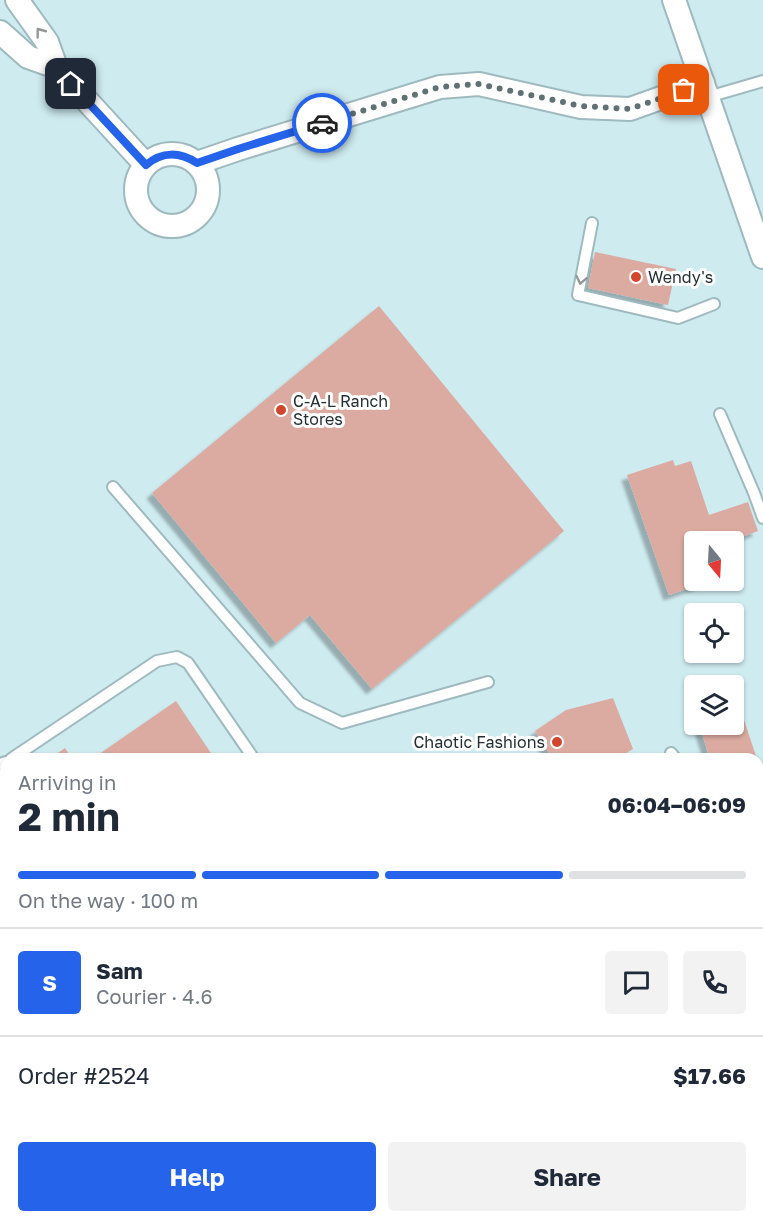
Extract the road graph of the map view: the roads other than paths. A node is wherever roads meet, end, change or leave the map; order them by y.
1 (17, 0) edge
2 (674, 0) edge
3 (0, 32) edge
4 (56, 68) junction
5 (763, 81) edge
6 (705, 90) junction
7 (197, 163) junction
8 (146, 165) junction
9 (592, 223) dead end
10 (763, 257) edge
11 (714, 304) dead end
12 (720, 414) dead end
13 (113, 486) dead end
14 (763, 519) edge
15 (488, 682) dead end
16 (20, 753) edge
17 (250, 753) edge

4 -> 1 street
2 - 6 street
3 - 4 street
4 - 8 street
5 - 6 lane
6 - 7 street
6 - 10 street
7 - 8 street
7 - 8 street
9 -> 11 lane
12 - 14 lane
13 - 15 lane
16 - 17 lane

